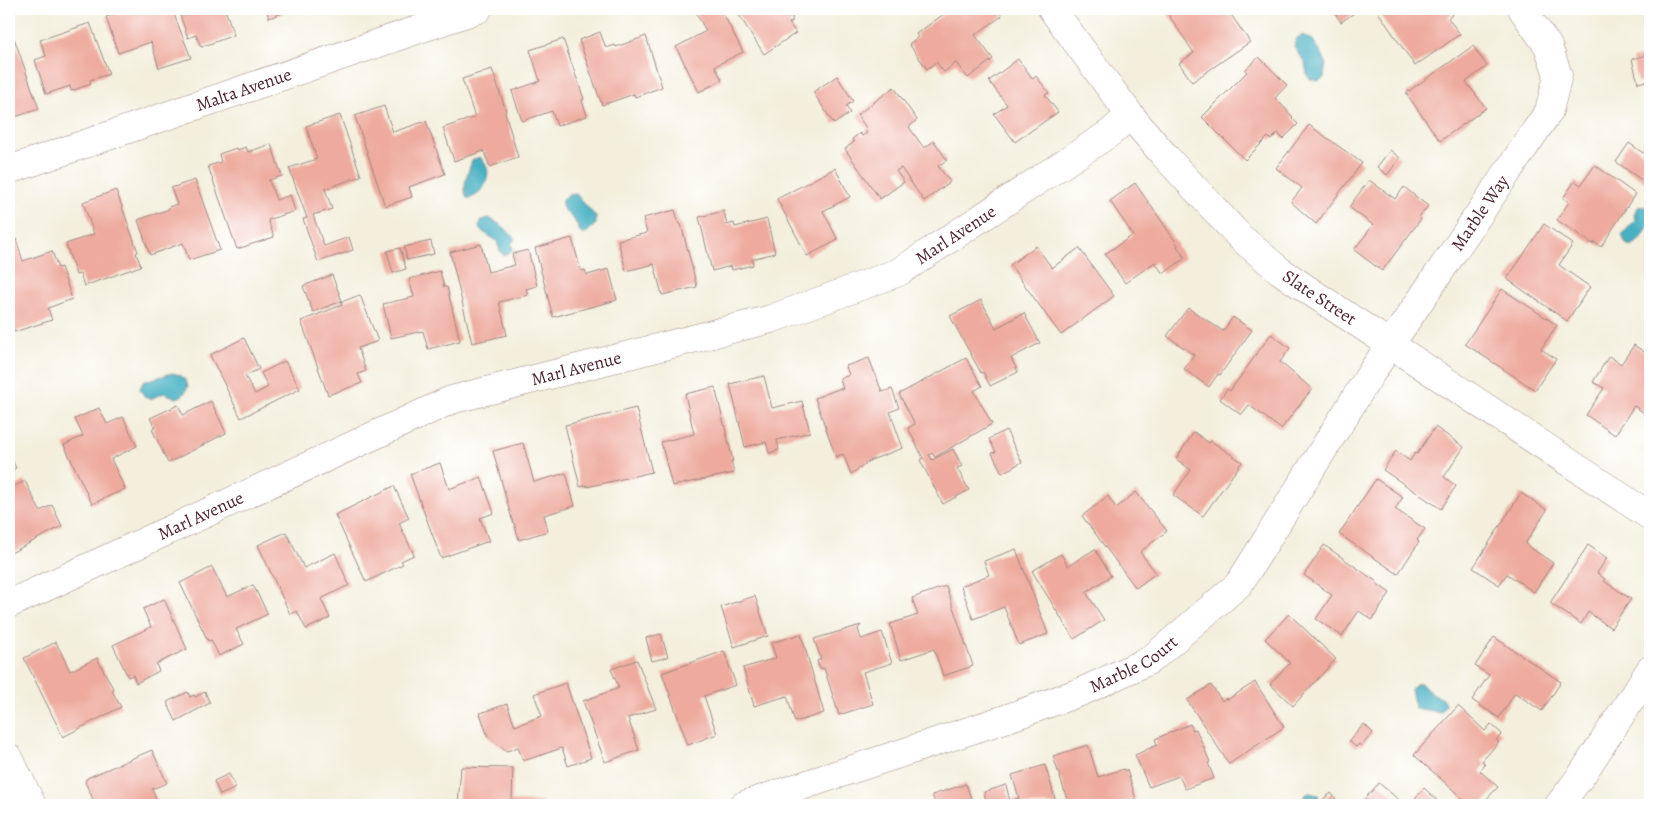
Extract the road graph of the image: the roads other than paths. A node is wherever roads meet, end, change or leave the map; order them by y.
1 (478, 9) edge
2 (1052, 9) edge
3 (1522, 9) edge
4 (1130, 115) junction
5 (9, 170) edge
6 (1391, 346) junction
7 (1650, 516) edge
8 (9, 604) edge
9 (1650, 670) edge
10 (9, 758) edge
11 (32, 805) edge
12 (744, 805) edge
13 (1560, 805) edge

1 - 5 street, Malta Avenue
2 - 4 street, Slate Street
3 - 6 street, Marble Way
4 - 6 street, Slate Street
4 - 8 street, Marl Avenue
6 - 7 street, Slate Street
6 - 12 street, Marble Court
9 - 13 street
10 - 11 street

